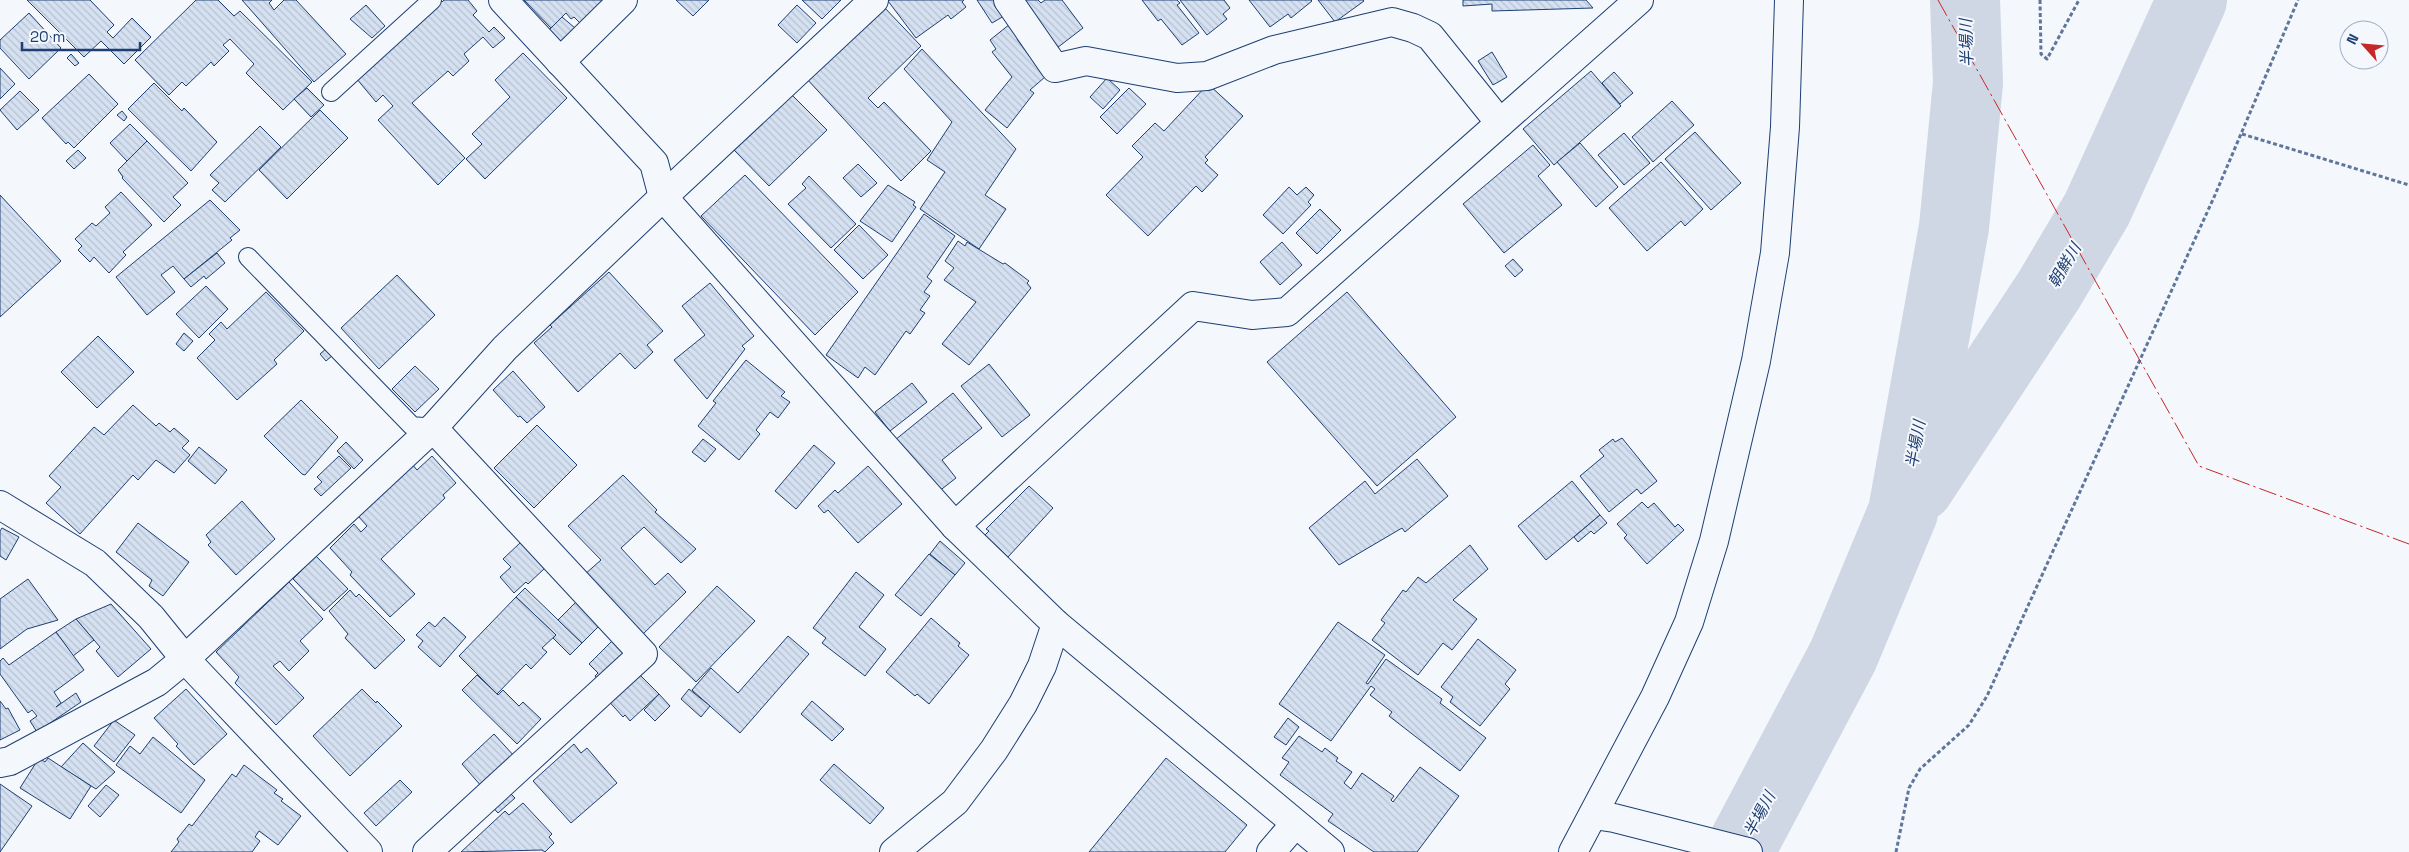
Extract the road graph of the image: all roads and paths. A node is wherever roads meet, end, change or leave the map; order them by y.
1 (432, 0) edge
2 (503, 0) edge
3 (623, 0) edge
4 (874, 0) edge
5 (1008, 0) edge
6 (1639, 0) edge
7 (1789, 0) edge
8 (2040, 0) edge
9 (2079, 0) edge
10 (2298, 0) edge
11 (560, 62) junction
12 (331, 92) dead end
13 (1500, 123) junction
14 (2242, 134) junction
15 (2409, 185) edge
16 (663, 197) junction
17 (248, 257) dead end
18 (433, 428) junction
19 (0, 505) edge
20 (955, 526) junction
21 (1056, 624) junction
22 (185, 659) junction
23 (0, 763) edge
24 (1604, 816) junction
25 (1295, 824) junction
26 (368, 852) edge
27 (427, 852) edge
28 (894, 852) edge
29 (1271, 852) edge
30 (1330, 852) edge
31 (1572, 852) edge
32 (1748, 852) edge
33 (1896, 852) edge

1 - 12 lane
2 - 11 street
3 - 11 street
4 - 16 street
5 - 13 street
6 - 13 street
7 - 24 street
8 - 9 path
10 - 14 path
11 - 16 street
13 - 20 street
14 - 15 path
14 - 33 path
16 - 18 street
16 - 20 street
17 - 18 lane
18 - 22 street
18 - 27 street
19 - 22 street
20 - 21 street
21 - 25 street
21 - 28 street
22 - 23 street
22 - 26 street
24 - 31 street
24 - 32 street
25 - 29 street
25 - 30 street

